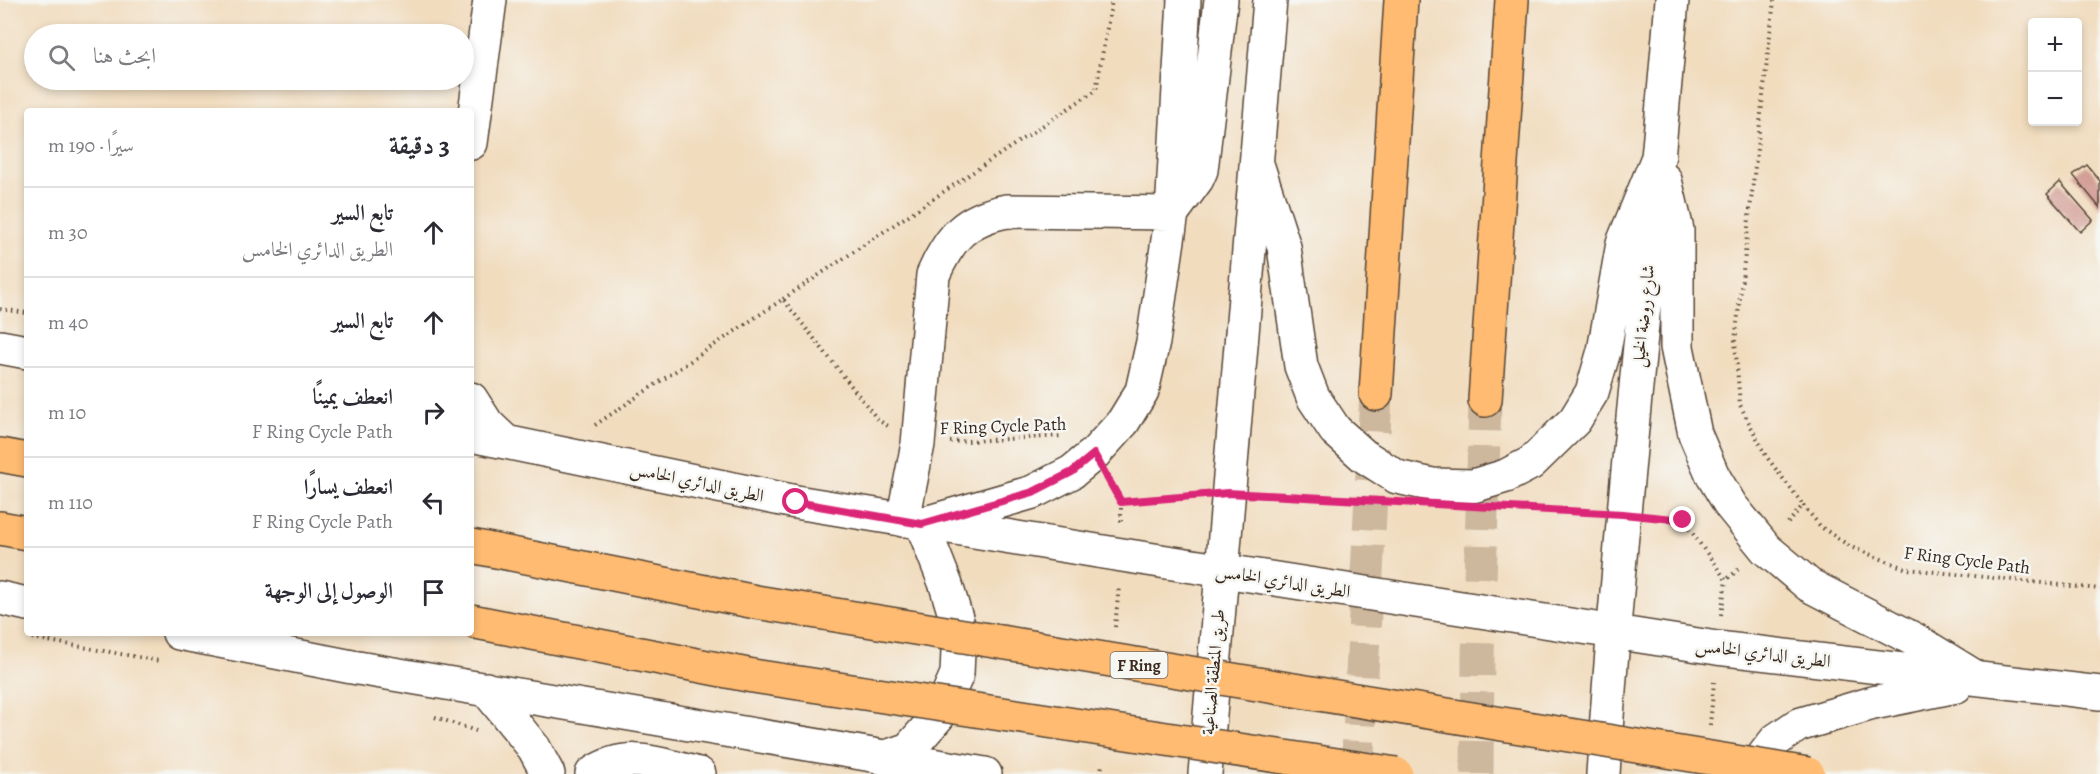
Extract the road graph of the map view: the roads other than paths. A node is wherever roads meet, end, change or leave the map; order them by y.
1 (490, 0) edge
2 (1184, 0) edge
3 (1221, 0) edge
4 (1270, 0) edge
5 (1401, 0) edge
6 (1512, 0) edge
7 (1672, 0) edge
8 (474, 120) edge
9 (1659, 155) junction
10 (1257, 164) junction
11 (1172, 213) junction
12 (0, 347) edge
13 (24, 351) edge
14 (1376, 394) tunnel mouth
15 (1485, 400) tunnel mouth
16 (474, 404) edge
17 (474, 436) edge
18 (506, 442) junction
19 (0, 455) edge
20 (24, 459) edge
21 (913, 522) junction
22 (0, 528) edge
23 (24, 532) edge
24 (474, 547) edge
25 (1221, 571) junction
26 (0, 598) edge
27 (24, 603) edge
28 (474, 622) edge
29 (1612, 632) junction
30 (194, 636) edge
31 (1981, 680) junction
32 (486, 689) junction
33 (2100, 693) edge
34 (883, 758) junction
35 (548, 774) edge
36 (592, 774) edge
37 (699, 774) edge
38 (924, 774) edge
39 (984, 774) edge
40 (1205, 774) edge
41 (1396, 774) edge
42 (1603, 774) edge
43 (1756, 774) edge
44 (1808, 774) edge

1 - 8 street
2 - 11 street
3 - 11 street
4 - 10 street
5 - 14 highway
6 - 15 highway
7 - 9 street, شارع روضة الخيل
9 - 10 street
9 - 29 street, شارع روضة الخيل
9 - 31 street
10 - 25 street
11 - 21 street
11 - 21 street
12 - 13 street
16 - 18 street
17 - 18 street, الطريق الدائري الخامس
18 - 21 street, الطريق الدائري الخامس
19 - 20 highway
21 - 25 street, الطريق الدائري الخامس
21 - 34 street
22 - 23 highway
24 - 44 highway, F Ring, bridge
25 - 29 street, الطريق الدائري الخامس
25 - 40 street, طريق المنطقة الصناعية
26 - 27 street
28 - 41 highway, bridge
29 - 31 street, الطريق الدائري الخامس
29 - 42 street
30 - 32 street
31 - 33 street, الطريق الدائري الخامس
31 - 43 street
32 - 34 street
32 - 35 street
34 - 38 street
34 - 39 street
36 - 37 street

